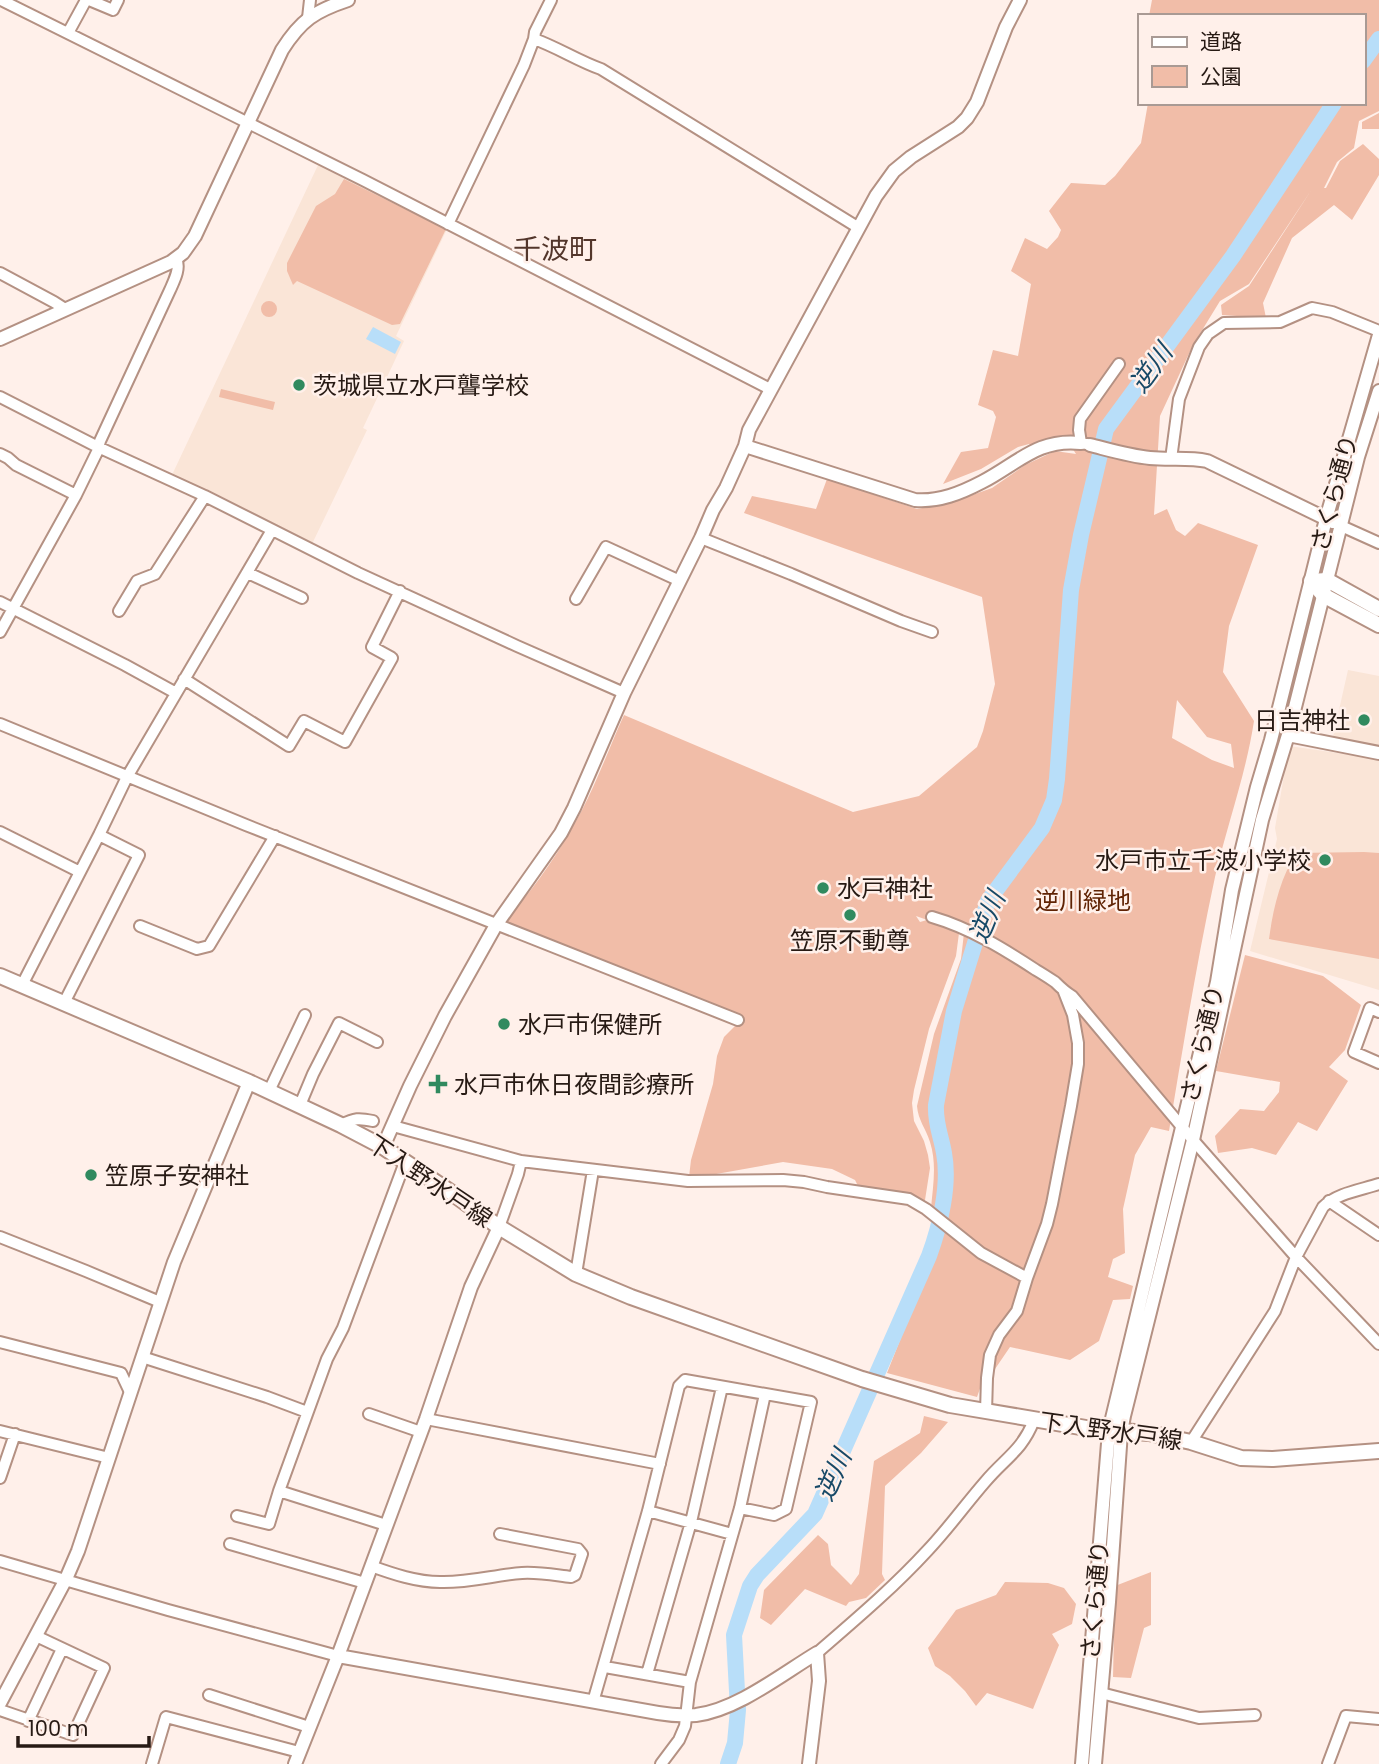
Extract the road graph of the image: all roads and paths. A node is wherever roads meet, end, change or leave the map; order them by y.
1 (1, 0) edge
2 (87, 0) edge
3 (118, 0) edge
4 (310, 0) edge
5 (348, 0) edge
6 (551, 0) edge
7 (1020, 0) edge
8 (308, 18) junction
9 (68, 33) junction
10 (534, 39) junction
11 (247, 122) junction
12 (449, 224) junction
13 (859, 228) junction
14 (176, 259) junction
15 (0, 273) edge
16 (65, 309) junction
17 (1379, 333) edge
18 (0, 339) edge
19 (1119, 363) dead end
20 (771, 389) junction
21 (1379, 391) edge
22 (0, 397) edge
23 (1085, 444) junction
24 (744, 446) junction
25 (98, 447) junction
26 (0, 454) edge
27 (1171, 459) junction
28 (76, 495) junction
29 (205, 496) junction
30 (1326, 519) junction
31 (1339, 525) junction
32 (272, 530) junction
33 (701, 538) junction
34 (1379, 543) edge
35 (248, 573) junction
36 (680, 580) junction
37 (1326, 580) junction
38 (1311, 581) junction
39 (400, 591) junction
40 (1323, 595) junction
41 (302, 598) dead end
42 (576, 599) dead end
43 (0, 601) edge
44 (13, 609) junction
45 (1379, 609) edge
46 (119, 611) dead end
47 (1379, 625) edge
48 (0, 632) edge
49 (932, 632) dead end
50 (184, 679) junction
51 (176, 693) junction
52 (624, 693) junction
53 (0, 724) edge
54 (1288, 736) junction
55 (1379, 753) edge
56 (127, 777) junction
57 (0, 832) edge
58 (99, 835) junction
59 (275, 836) junction
60 (80, 872) junction
61 (932, 917) dead end
62 (496, 925) junction
63 (140, 926) dead end
64 (0, 976) edge
65 (22, 985) junction
66 (1064, 992) junction
67 (64, 1003) junction
68 (1379, 1012) edge
69 (305, 1015) dead end
70 (738, 1020) dead end
71 (377, 1042) dead end
72 (1379, 1063) edge
73 (249, 1082) junction
74 (269, 1091) junction
75 (300, 1105) junction
76 (373, 1121) dead end
77 (341, 1125) junction
78 (393, 1126) junction
79 (1182, 1127) junction
80 (1193, 1140) junction
81 (383, 1147) junction
82 (521, 1161) junction
83 (405, 1162) junction
84 (593, 1170) junction
85 (1379, 1184) edge
86 (1329, 1201) junction
87 (499, 1227) junction
88 (1379, 1235) edge
89 (0, 1237) edge
90 (1296, 1257) junction
91 (576, 1274) junction
92 (1027, 1278) junction
93 (160, 1302) junction
94 (0, 1342) edge
95 (1379, 1344) edge
96 (142, 1357) junction
97 (722, 1387) junction
98 (130, 1392) junction
99 (765, 1394) junction
100 (307, 1412) junction
101 (986, 1412) junction
102 (369, 1415) dead end
103 (426, 1419) junction
104 (1034, 1420) junction
105 (0, 1431) edge
106 (1115, 1431) junction
107 (421, 1432) junction
108 (15, 1434) junction
109 (1191, 1442) junction
110 (1379, 1451) edge
111 (109, 1458) junction
112 (660, 1464) junction
113 (0, 1478) edge
114 (279, 1491) junction
115 (740, 1508) junction
116 (648, 1511) junction
117 (237, 1516) dead end
118 (691, 1522) junction
119 (386, 1525) junction
120 (500, 1534) dead end
121 (732, 1534) junction
122 (230, 1544) dead end
123 (0, 1561) edge
124 (371, 1566) junction
125 (66, 1579) junction
126 (365, 1583) junction
127 (36, 1636) junction
128 (62, 1649) junction
129 (817, 1653) junction
130 (338, 1656) junction
131 (605, 1667) junction
132 (648, 1674) junction
133 (690, 1682) junction
134 (1101, 1693) junction
135 (209, 1695) dead end
136 (593, 1702) junction
137 (0, 1703) edge
138 (0, 1710) edge
139 (1255, 1715) dead end
140 (687, 1716) junction
141 (1379, 1719) edge
142 (28, 1721) junction
143 (309, 1727) junction
144 (297, 1758) edge
145 (152, 1764) edge
146 (660, 1764) edge
147 (809, 1764) edge
148 (1082, 1764) edge
149 (1095, 1764) edge
150 (1328, 1764) edge

1 - 9 street
2 - 3 street
2 - 9 street
4 - 8 street
5 - 8 street
6 - 10 street
7 - 13 street
8 - 11 street
9 - 11 street
10 - 12 street
10 - 13 street
11 - 12 street
11 - 14 street
12 - 20 street
13 - 20 street
14 - 16 street
14 - 25 street
15 - 16 street
16 - 18 street
17 - 27 street
17 - 30 street, さくら通り
19 - 23 street
20 - 24 street
21 - 31 street, さくら通り
22 - 25 street
23 - 24 street
23 - 27 street
24 - 33 street
25 - 28 street
25 - 29 street
26 - 28 street
27 - 30 street
28 - 44 street
29 - 32 street
29 - 46 street
30 - 31 street
30 - 38 street, さくら通り
31 - 34 street
31 - 37 street, さくら通り
32 - 35 street
32 - 39 street
33 - 36 street
33 - 49 street
35 - 41 street
35 - 50 street
36 - 42 street
36 - 52 street
37 - 38 main road
37 - 40 street, さくら通り
37 - 45 main road
38 - 40 main road
38 - 79 street, さくら通り
39 - 50 street
39 - 52 street
40 - 47 main road
40 - 54 street, さくら通り
43 - 44 street
44 - 48 street
44 - 51 street
50 - 51 street
51 - 56 street
52 - 62 street
53 - 56 street
54 - 55 street
54 - 80 street, さくら通り
56 - 58 street
56 - 59 street
57 - 60 street
58 - 60 street
58 - 67 street
59 - 62 street
59 - 63 street
60 - 65 street
61 - 66 street
62 - 70 street
62 - 78 street
64 - 65 main road, 下入野水戸線
65 - 67 main road, 下入野水戸線
66 - 79 street
66 - 92 street
67 - 73 main road, 下入野水戸線
68 - 72 street
69 - 74 street
71 - 75 street
73 - 74 main road, 下入野水戸線
73 - 93 street
74 - 75 main road, 下入野水戸線
75 - 77 main road, 下入野水戸線
76 - 77 street
77 - 81 main road, 下入野水戸線
78 - 81 street
78 - 82 street
79 - 80 street
79 - 106 street, さくら通り
80 - 90 street
80 - 106 street, さくら通り
81 - 83 main road, 下入野水戸線
82 - 84 street
82 - 87 street
83 - 87 main road, 下入野水戸線
83 - 100 street
84 - 91 street
84 - 92 street
85 - 86 street
86 - 88 street
86 - 90 street
87 - 91 main road, 下入野水戸線
87 - 103 street
89 - 93 street
90 - 95 street
90 - 109 street
91 - 101 main road, 下入野水戸線
92 - 101 street
93 - 96 street
94 - 98 street
96 - 98 street
96 - 100 street
97 - 99 street
97 - 112 street
97 - 118 street
98 - 111 street
99 - 115 street
99 - 115 street
100 - 114 street
101 - 104 main road, 下入野水戸線
102 - 107 street
103 - 107 street
103 - 112 street
104 - 106 main road, 下入野水戸線
104 - 129 street
105 - 108 street
106 - 109 main road, 下入野水戸線
106 - 134 street, さくら通り
106 - 148 street, さくら通り
107 - 119 street
108 - 111 street
108 - 113 street
109 - 110 main road, 下入野水戸線
111 - 125 street
112 - 116 street
114 - 117 street
114 - 119 street
115 - 121 street
116 - 118 street
116 - 131 street
118 - 121 street
118 - 132 street
119 - 124 street
120 - 124 street
121 - 133 street
122 - 126 street
123 - 125 street
124 - 126 street
125 - 127 street
125 - 130 street
126 - 130 street
127 - 128 street
127 - 137 street
128 - 142 street
128 - 142 street
129 - 140 street
129 - 147 street
130 - 136 street
130 - 143 street
131 - 132 street
131 - 136 street
132 - 133 street
133 - 140 street
134 - 139 street
134 - 149 street, さくら通り
135 - 143 street
136 - 140 street
138 - 142 street
140 - 146 street
141 - 150 street
143 - 144 street
144 - 145 street

